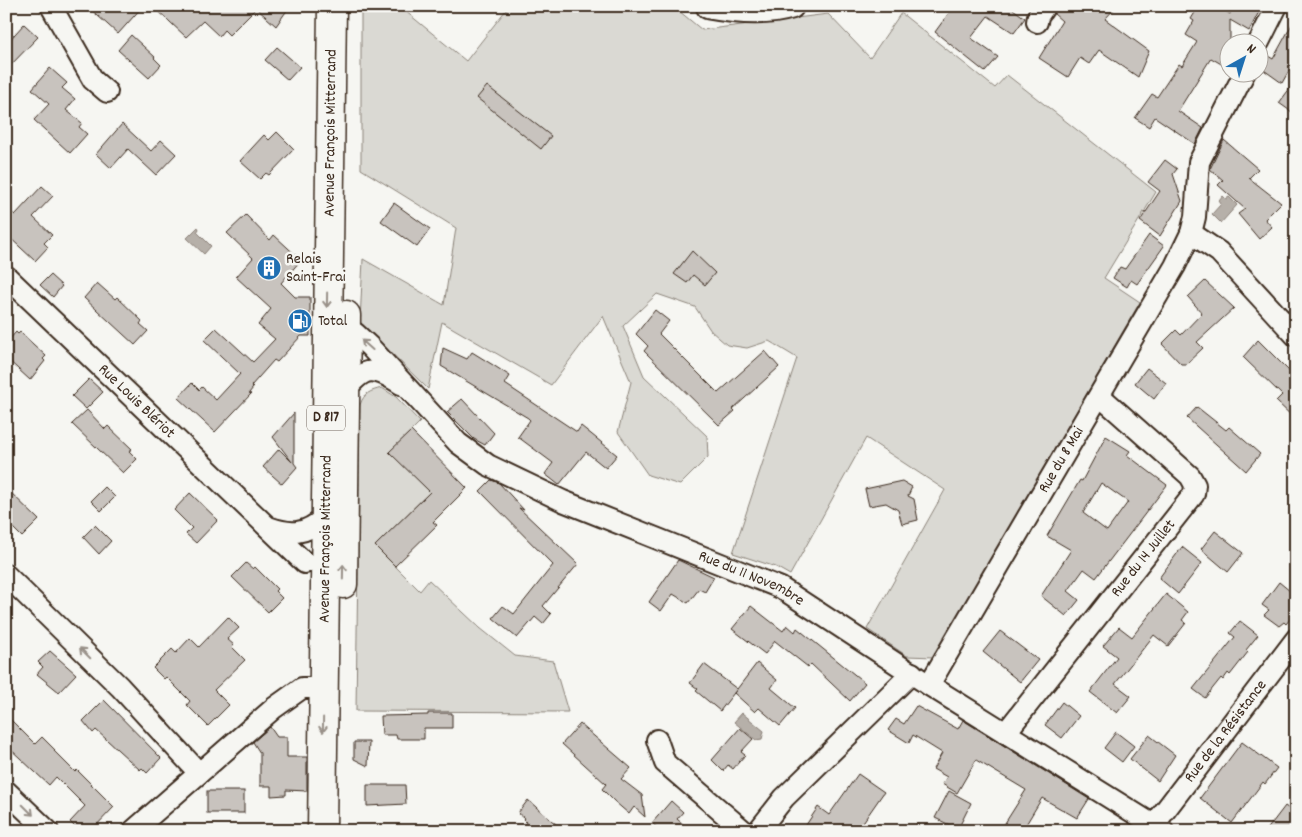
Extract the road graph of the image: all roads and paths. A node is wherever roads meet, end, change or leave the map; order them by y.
1 (51, 6) edge
2 (332, 6) edge
3 (350, 6) edge
4 (709, 6) edge
5 (792, 6) edge
6 (1277, 6) edge
7 (1264, 32) edge
8 (1239, 82) edge
9 (107, 92) dead end
10 (1191, 233) junction
11 (6, 276) edge
12 (346, 331) junction
13 (1296, 336) edge
14 (408, 390) junction
15 (345, 391) junction
16 (1101, 397) junction
17 (324, 518) junction
18 (268, 526) junction
19 (305, 562) dead end
20 (6, 575) edge
21 (1296, 639) edge
22 (324, 650) junction
23 (912, 674) junction
24 (929, 685) junction
25 (324, 688) junction
26 (274, 708) junction
27 (1007, 731) junction
28 (657, 740) dead end
29 (199, 773) junction
30 (6, 790) edge
31 (1159, 828) edge
32 (48, 831) edge
33 (133, 831) edge
34 (322, 831) edge
35 (340, 831) edge
36 (744, 831) edge
37 (758, 831) edge

1 - 9 street
2 -> 17 main road, Avenue François Mitterrand / D 817
3 - 12 main road, Avenue François Mitterrand / D 817
4 - 5 street
6 - 7 street
8 - 10 street, Rue du 8 Mai
10 - 13 street
10 - 16 street, Rue du 8 Mai
11 - 18 street, Rue Louis Blériot
14 -> 12 street, Rue du 11 Novembre
12 - 15 main road, Avenue François Mitterrand / D 817
14 - 15 street
14 - 23 street, Rue du 11 Novembre
35 -> 15 main road, Avenue François Mitterrand / D 817
16 - 24 street, Rue du 8 Mai
16 - 27 street, Rue du 14 Juillet
17 - 18 street, Rue Louis Blériot
17 - 22 main road, Avenue François Mitterrand / D 817
18 - 19 street, Rue Louis Blériot
29 -> 20 street
21 - 31 street, Rue de la Résistance
22 - 25 main road, Avenue François Mitterrand / D 817
22 - 26 street
23 - 24 street, Rue du 11 Novembre
23 - 37 street
24 - 27 street, Rue du 11 Novembre
25 - 26 street
25 -> 34 main road, Avenue François Mitterrand / D 817
26 - 29 street
27 - 31 street, Rue du 11 Novembre
28 - 36 street
29 - 33 street
30 -> 32 street

